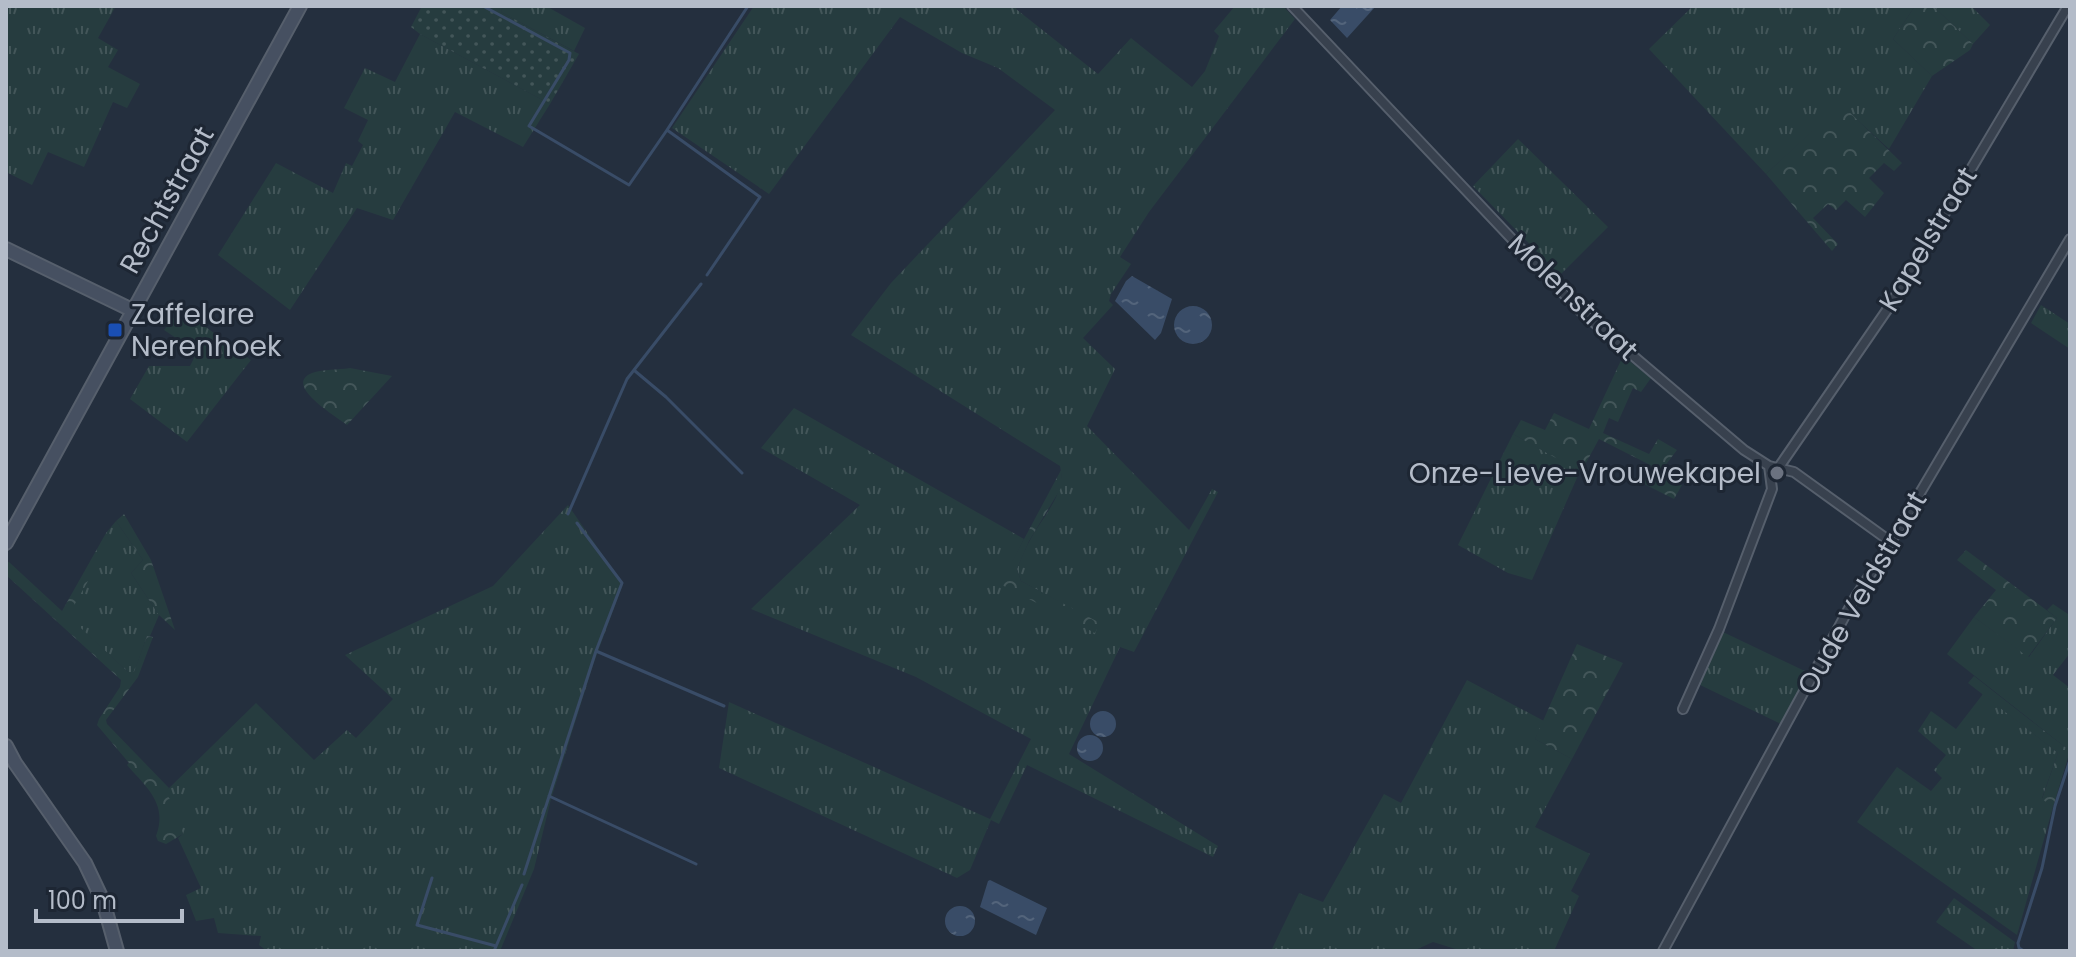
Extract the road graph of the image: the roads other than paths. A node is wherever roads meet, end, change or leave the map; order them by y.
1 (300, 6) edge
2 (1292, 6) edge
3 (2068, 6) edge
4 (2070, 239) edge
5 (6, 249) edge
6 (134, 311) junction
7 (1769, 466) junction
8 (1779, 467) junction
9 (1891, 542) junction
10 (6, 543) edge
11 (1683, 709) dead end
12 (6, 746) edge
13 (117, 951) edge
14 (1663, 951) edge

1 - 6 street, Rechtstraat
2 - 7 street, Molenstraat
3 - 8 street, Kapelstraat
4 - 9 street, Oude Veldstraat
5 - 6 street
6 - 10 street, Rechtstraat
7 - 8 street, Molenstraat
7 - 11 street
8 - 9 street, Molenstraat
9 - 14 street, Oude Veldstraat
12 - 13 street

